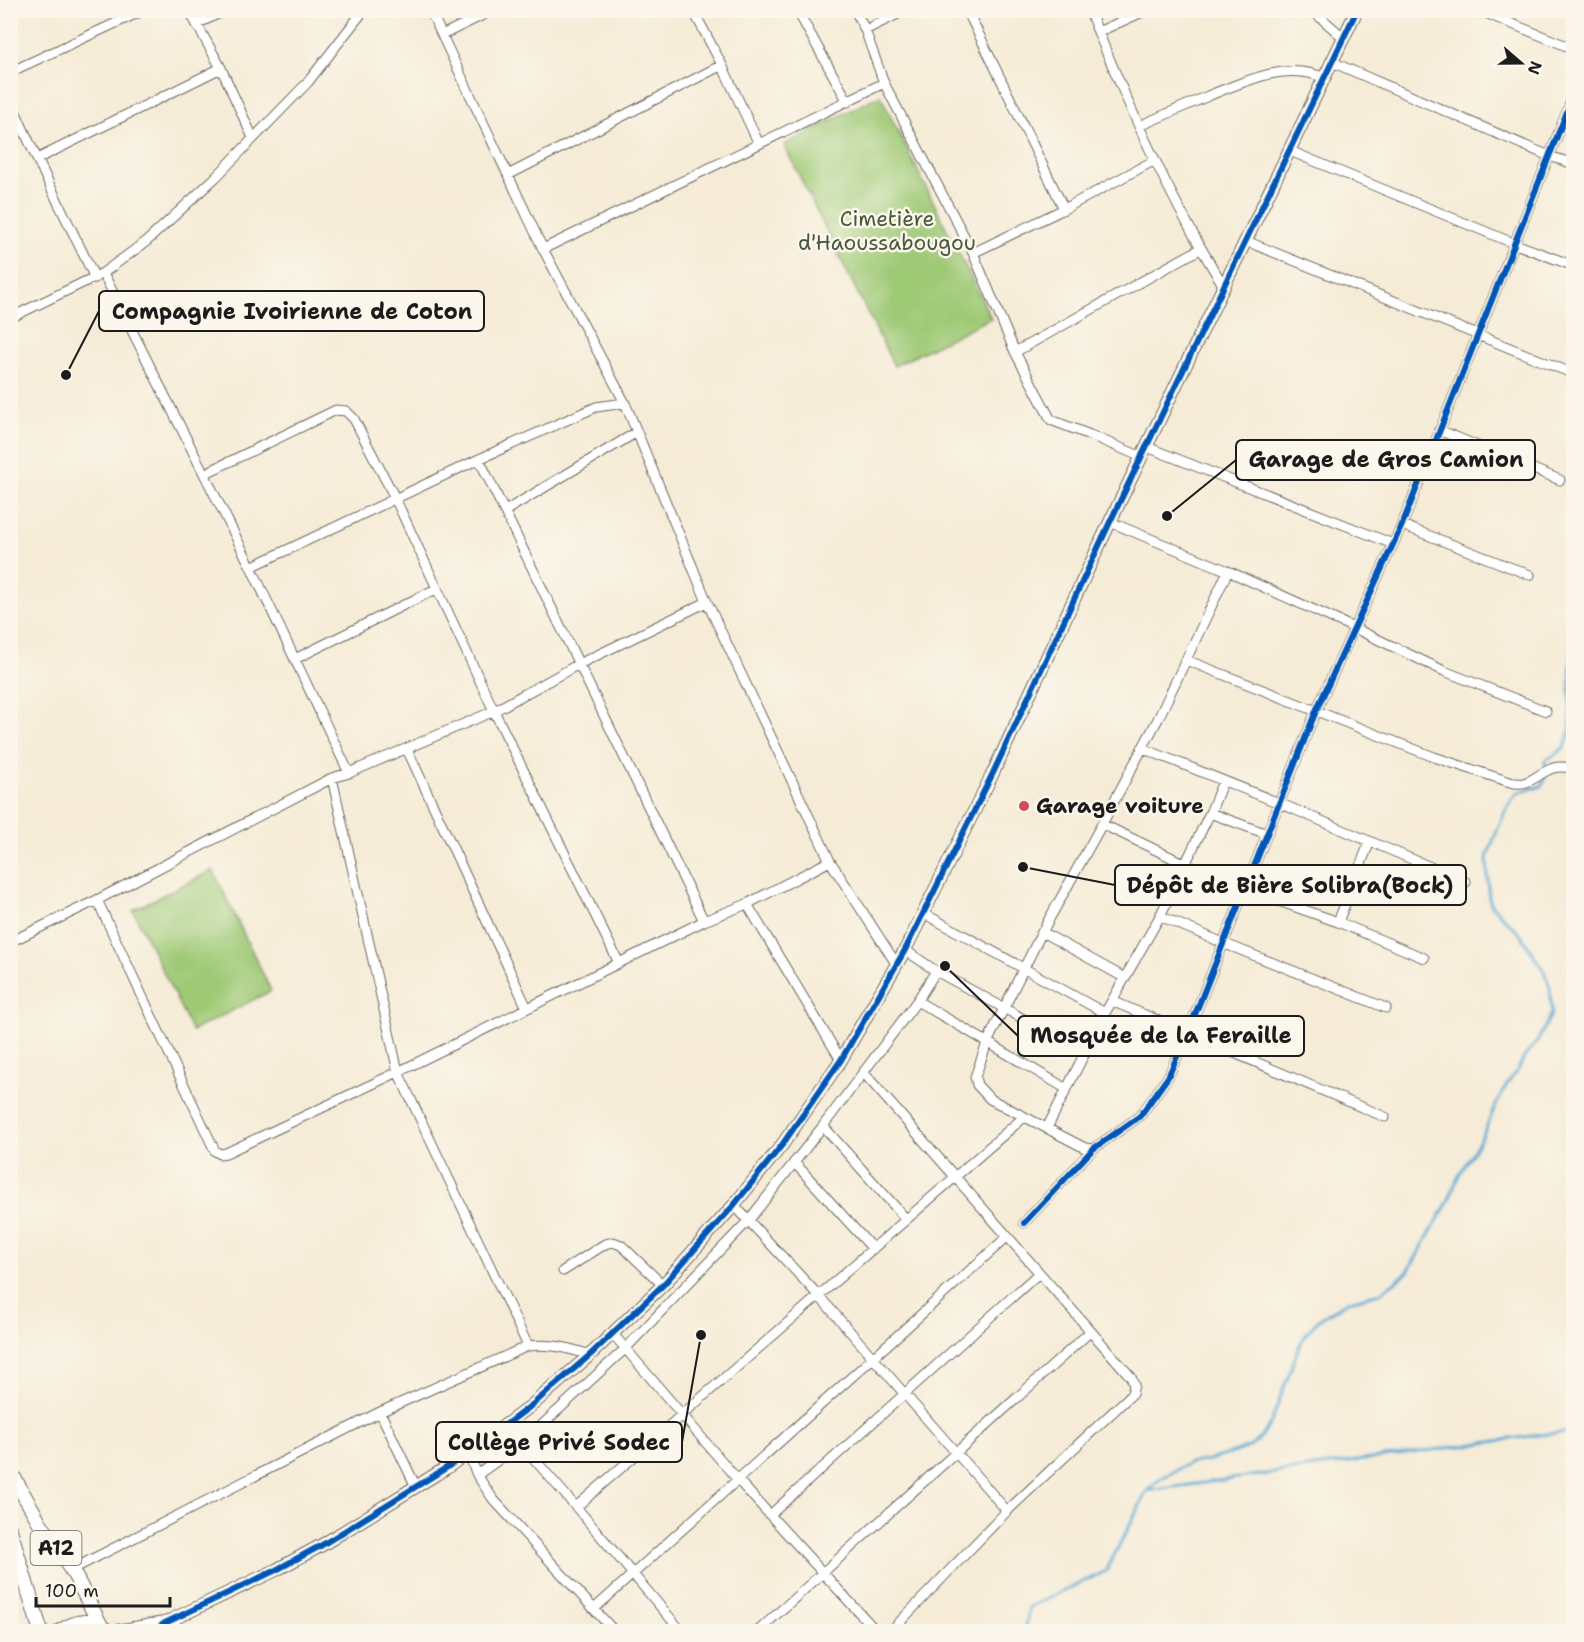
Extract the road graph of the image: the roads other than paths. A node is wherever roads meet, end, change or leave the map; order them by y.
1 (144, 10) edge
2 (189, 10) edge
3 (226, 10) edge
4 (364, 10) edge
5 (430, 10) edge
6 (493, 10) edge
7 (693, 10) edge
8 (797, 10) edge
9 (855, 10) edge
10 (906, 10) edge
11 (967, 10) edge
12 (1089, 10) edge
13 (1147, 10) edge
14 (1312, 10) edge
15 (1357, 10) edge
16 (1478, 10) edge
17 (214, 13) edge
18 (197, 24) junction
19 (865, 30) junction
20 (1098, 32) junction
21 (442, 34) junction
22 (1344, 38) junction
23 (1574, 49) edge
24 (1332, 62) junction
25 (722, 65) junction
26 (221, 68) junction
27 (10, 72) edge
28 (1325, 78) junction
29 (884, 83) junction
30 (1574, 94) edge
31 (10, 100) edge
32 (848, 102) junction
33 (1139, 126) junction
34 (254, 138) junction
35 (759, 144) junction
36 (1290, 151) junction
37 (1549, 156) junction
38 (37, 159) junction
39 (1155, 160) junction
40 (1574, 164) edge
41 (508, 175) junction
42 (1064, 209) junction
43 (1246, 241) junction
44 (1514, 243) junction
45 (543, 249) junction
46 (1200, 249) junction
47 (973, 253) junction
48 (1574, 266) edge
49 (99, 275) junction
50 (1225, 288) junction
51 (10, 318) edge
52 (1477, 335) junction
53 (1015, 352) junction
54 (1574, 374) edge
55 (625, 403) junction
56 (1439, 430) junction
57 (637, 432) junction
58 (1144, 452) junction
59 (479, 459) junction
60 (204, 474) junction
61 (1560, 480) dead end
62 (395, 498) junction
63 (505, 511) junction
64 (1110, 522) junction
65 (1402, 525) junction
66 (1393, 544) junction
67 (251, 567) junction
68 (1228, 571) junction
69 (1530, 575) dead end
70 (436, 588) junction
71 (707, 602) junction
72 (1354, 628) junction
73 (295, 659) junction
74 (1185, 660) junction
75 (579, 664) junction
76 (495, 711) junction
77 (1316, 711) junction
78 (1546, 711) dead end
79 (407, 748) junction
80 (1143, 748) junction
81 (1574, 769) edge
82 (349, 773) junction
83 (332, 778) junction
84 (1223, 781) junction
85 (1279, 803) junction
86 (1210, 813) junction
87 (1102, 824) junction
88 (1267, 834) junction
89 (1370, 841) junction
90 (830, 861) junction
91 (1185, 864) junction
92 (1466, 882) dead end
93 (1245, 889) junction
94 (97, 900) junction
95 (747, 904) junction
96 (923, 913) junction
97 (1160, 916) junction
98 (704, 921) junction
99 (1338, 922) junction
100 (1042, 932) junction
101 (10, 942) edge
102 (1223, 943) junction
103 (905, 950) junction
104 (1424, 958) dead end
105 (619, 963) junction
106 (897, 965) junction
107 (1024, 969) junction
108 (936, 971) junction
109 (1125, 978) junction
110 (917, 1001) junction
111 (1112, 1001) junction
112 (526, 1008) junction
113 (1004, 1008) junction
114 (1386, 1008) dead end
115 (1105, 1013) junction
116 (1188, 1032) junction
117 (987, 1043) junction
118 (1085, 1054) junction
119 (841, 1060) junction
120 (398, 1072) junction
121 (863, 1072) junction
122 (1067, 1089) junction
123 (1024, 1117) junction
124 (1385, 1118) dead end
125 (823, 1126) junction
126 (1047, 1128) junction
127 (1093, 1149) junction
128 (794, 1162) junction
129 (954, 1177) junction
130 (734, 1205) junction
131 (906, 1219) junction
132 (749, 1220) junction
133 (1024, 1223) dead end
134 (1006, 1237) junction
135 (873, 1249) junction
136 (563, 1271) dead end
137 (1039, 1273) junction
138 (663, 1285) junction
139 (819, 1296) junction
140 (1091, 1331) junction
141 (613, 1334) junction
142 (528, 1346) junction
143 (626, 1348) junction
144 (590, 1355) junction
145 (872, 1358) junction
146 (904, 1393) junction
147 (380, 1412) junction
148 (681, 1415) junction
149 (521, 1444) junction
150 (468, 1452) junction
151 (957, 1453) junction
152 (10, 1471) edge
153 (477, 1475) junction
154 (738, 1479) junction
155 (416, 1487) junction
156 (576, 1507) junction
157 (1006, 1511) junction
158 (770, 1515) junction
159 (10, 1530) edge
160 (71, 1570) junction
161 (633, 1574) junction
162 (823, 1574) junction
163 (594, 1608) junction
164 (168, 1622) junction
165 (107, 1630) edge
166 (40, 1632) edge
167 (60, 1632) edge
168 (153, 1632) edge
169 (180, 1632) edge
170 (615, 1632) edge
171 (682, 1632) edge
172 (757, 1632) edge
173 (877, 1632) edge
174 (890, 1632) edge

1 - 27 street
2 - 18 street
3 - 17 street
4 - 34 street
5 - 21 street
6 - 21 street
7 - 25 street
8 - 32 street
9 - 19 street
10 - 19 street
11 - 42 street
12 - 20 street
13 - 20 street
14 - 22 street
15 - 22 street
16 - 23 street
17 - 18 street
18 - 26 street
19 - 29 street
20 - 33 street
21 - 41 street
22 - 24 street
24 - 28 street
24 - 37 street
25 - 35 street
25 - 41 street
26 - 34 street
26 - 38 street
28 - 33 street
28 - 36 street
29 - 32 street
29 - 47 street
30 - 37 street
31 - 38 street
32 - 35 street
33 - 39 street
34 - 49 street
35 - 45 street
36 - 43 street
36 - 44 street
37 - 40 street
37 - 44 street
38 - 49 street
39 - 42 street
39 - 46 street
41 - 45 street
42 - 47 street
43 - 50 street
43 - 52 street
44 - 48 street
44 - 52 street
45 - 55 street
46 - 50 street
46 - 53 street
47 - 53 street
49 - 51 street
49 - 60 street
50 - 58 street
52 - 54 street
52 - 56 street
53 - 58 street
55 - 57 street
55 - 59 street
56 - 61 street
56 - 65 street
57 - 63 street
57 - 71 street
58 - 64 street
58 - 66 street
59 - 62 street
59 - 63 street
60 - 62 street
60 - 67 street
62 - 67 street
62 - 70 street
63 - 75 street
64 - 68 street
64 - 96 street
65 - 66 street
65 - 69 street
66 - 72 street
67 - 73 street
68 - 72 street
68 - 74 street
70 - 73 street
70 - 76 street
71 - 75 street
71 - 90 street
72 - 77 street
72 - 78 street
73 - 82 street
74 - 77 street
74 - 80 street
75 - 76 street
75 - 98 street
76 - 79 street
76 - 105 street
77 - 81 street
77 - 85 street
79 - 82 street
79 - 112 street
80 - 84 street
80 - 87 street
82 - 83 street
83 - 94 street
83 - 120 street
84 - 85 street
84 - 86 street
85 - 88 street
85 - 89 street
86 - 88 street
86 - 91 street
87 - 91 street
87 - 100 street
88 - 93 street
89 - 92 street
89 - 99 street
90 - 95 street
90 - 106 street
91 - 93 street
91 - 97 street
93 - 99 street
93 - 102 street
94 - 101 street
94 - 120 street
95 - 98 street
95 - 119 street
96 - 103 street
96 - 107 street
97 - 102 street
97 - 109 street
98 - 105 street
99 - 104 street
100 - 107 street
100 - 109 street
102 - 114 street
102 - 116 street
103 - 106 street
103 - 108 street
105 - 112 street
106 - 119 street
107 - 113 street
107 - 115 street
108 - 110 street
108 - 113 street
109 - 111 street
110 - 117 street
110 - 121 street
111 - 115 street
111 - 116 street
112 - 120 street
113 - 117 street
113 - 118 street
115 - 118 street
116 - 124 street
116 - 127 street
117 - 122 street
117 - 123 street
118 - 122 street
119 - 130 street
120 - 142 street
121 - 125 street
121 - 129 street
122 - 126 street
123 - 126 street
123 - 129 street
125 - 128 street
125 - 131 street
126 - 127 street
127 - 133 street
128 - 132 street
128 - 135 street
129 - 131 street
129 - 134 street
130 - 132 street
130 - 138 street
131 - 135 street
132 - 139 street
132 - 143 street
134 - 137 street
134 - 145 street
135 - 139 street
136 - 138 street
137 - 140 street
137 - 146 street
138 - 141 street
139 - 145 street
139 - 148 street
140 - 151 street
140 - 157 street
141 - 143 street
141 - 144 street
142 - 144 street
142 - 147 street
143 - 148 street
143 - 149 street
144 - 150 street
145 - 146 street
145 - 154 street
146 - 151 street
146 - 158 street
147 - 155 street
147 - 160 street
148 - 154 street
148 - 156 street
149 - 153 street
149 - 156 street
150 - 153 street
150 - 155 street
151 - 157 street
151 - 162 street
152 - 160 main road, A12
153 - 163 street
154 - 158 street
154 - 161 street
155 - 164 street
156 - 161 street
157 - 174 street
158 - 162 street
159 - 166 main road, A12
160 - 165 main road, A12
161 - 163 street
161 - 171 street
162 - 172 street
162 - 173 street
163 - 170 street
164 - 165 street
164 - 168 street
164 - 169 street
165 - 167 main road

